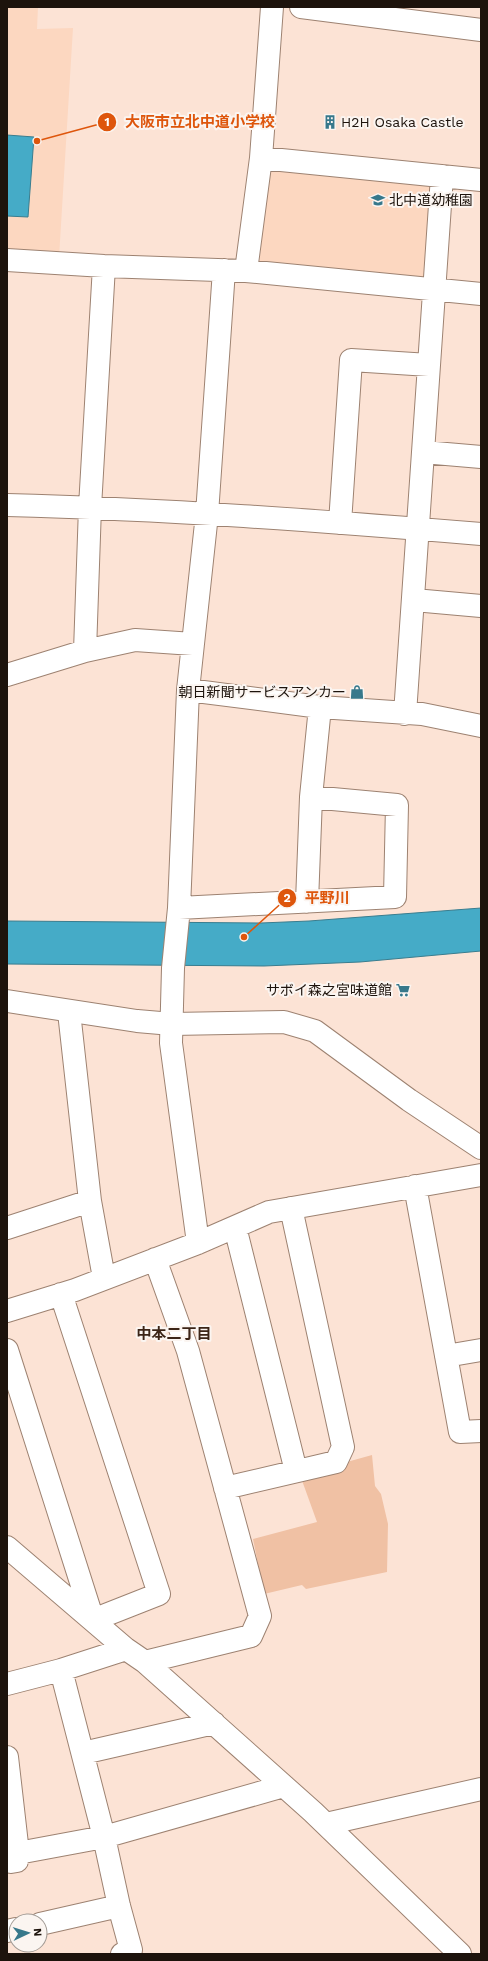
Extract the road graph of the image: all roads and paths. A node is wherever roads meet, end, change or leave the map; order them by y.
1 (272, 7) edge
2 (300, 7) edge
3 (481, 30) edge
4 (261, 158) junction
5 (442, 176) junction
6 (481, 180) edge
7 (7, 260) edge
8 (104, 266) junction
9 (224, 270) junction
10 (246, 271) junction
11 (435, 290) junction
12 (481, 294) edge
13 (429, 364) junction
14 (423, 452) junction
15 (481, 456) edge
16 (7, 505) edge
17 (90, 507) junction
18 (207, 514) junction
19 (340, 523) junction
20 (418, 529) junction
21 (481, 534) edge
22 (414, 600) junction
23 (481, 606) edge
24 (192, 644) junction
25 (84, 651) junction
26 (7, 675) edge
27 (188, 690) junction
28 (320, 707) junction
29 (405, 714) junction
30 (481, 726) edge
31 (311, 797) junction
32 (307, 902) junction
33 (178, 912) junction
34 (7, 1001) edge
35 (69, 1012) junction
36 (172, 1024) junction
37 (481, 1148) edge
38 (481, 1175) edge
39 (415, 1186) junction
40 (90, 1201) junction
41 (291, 1208) junction
42 (235, 1226) junction
43 (7, 1228) edge
44 (198, 1242) junction
45 (155, 1259) junction
46 (104, 1278) junction
47 (61, 1294) junction
48 (7, 1311) edge
49 (7, 1350) edge
50 (481, 1350) edge
51 (446, 1356) junction
52 (481, 1431) edge
53 (296, 1471) junction
54 (225, 1488) junction
55 (7, 1547) edge
56 (93, 1620) junction
57 (126, 1649) junction
58 (145, 1662) junction
59 (61, 1670) junction
60 (7, 1684) edge
61 (214, 1723) junction
62 (82, 1754) junction
63 (7, 1758) edge
64 (284, 1786) junction
65 (481, 1789) edge
66 (326, 1824) junction
67 (104, 1836) junction
68 (12, 1858) edge
69 (119, 1906) junction
70 (48, 1922) edge
71 (122, 1954) edge
72 (460, 1954) edge

1 - 4 street
2 - 3 street
4 - 5 street
4 - 10 street
5 - 6 street
5 - 11 street
7 - 8 street
8 - 9 street
8 - 17 street
9 - 10 street
9 - 18 street
10 - 11 street
11 - 12 street
11 - 13 street
13 - 14 street
13 - 19 street
14 - 15 street
14 - 20 street
16 - 17 street
17 - 18 street
17 - 25 street
18 - 19 street
18 - 24 street
19 - 20 street
20 - 21 street
20 - 22 street
22 - 23 street
22 - 29 street
24 - 25 street
24 - 27 street
25 - 26 street
27 - 28 street
27 - 33 street
28 - 29 street
28 - 31 street
29 - 30 street
31 - 32 street
31 - 32 street
32 - 33 street
33 - 36 street
34 - 35 street
35 - 36 street
35 - 40 street
36 - 37 street
36 - 44 street
38 - 39 street
39 - 41 street
39 - 51 street
40 - 43 street
40 - 46 street
41 - 42 street
41 - 53 street
42 - 44 street
42 - 53 street
44 - 45 street
45 - 46 street
45 - 54 street
46 - 47 street
47 - 48 street
47 - 56 street
49 - 56 street
50 - 51 street
51 - 52 street
53 - 54 street
54 - 58 street
55 - 56 street
56 - 57 street
57 - 58 street
57 - 59 street
58 - 61 street
59 - 60 street
59 - 62 street
61 - 62 street
61 - 64 street
62 - 67 street
63 - 68 street
64 - 66 street
64 - 67 street
65 - 66 street
66 - 72 street
67 - 68 street
67 - 69 street
69 - 70 street
69 - 71 street

